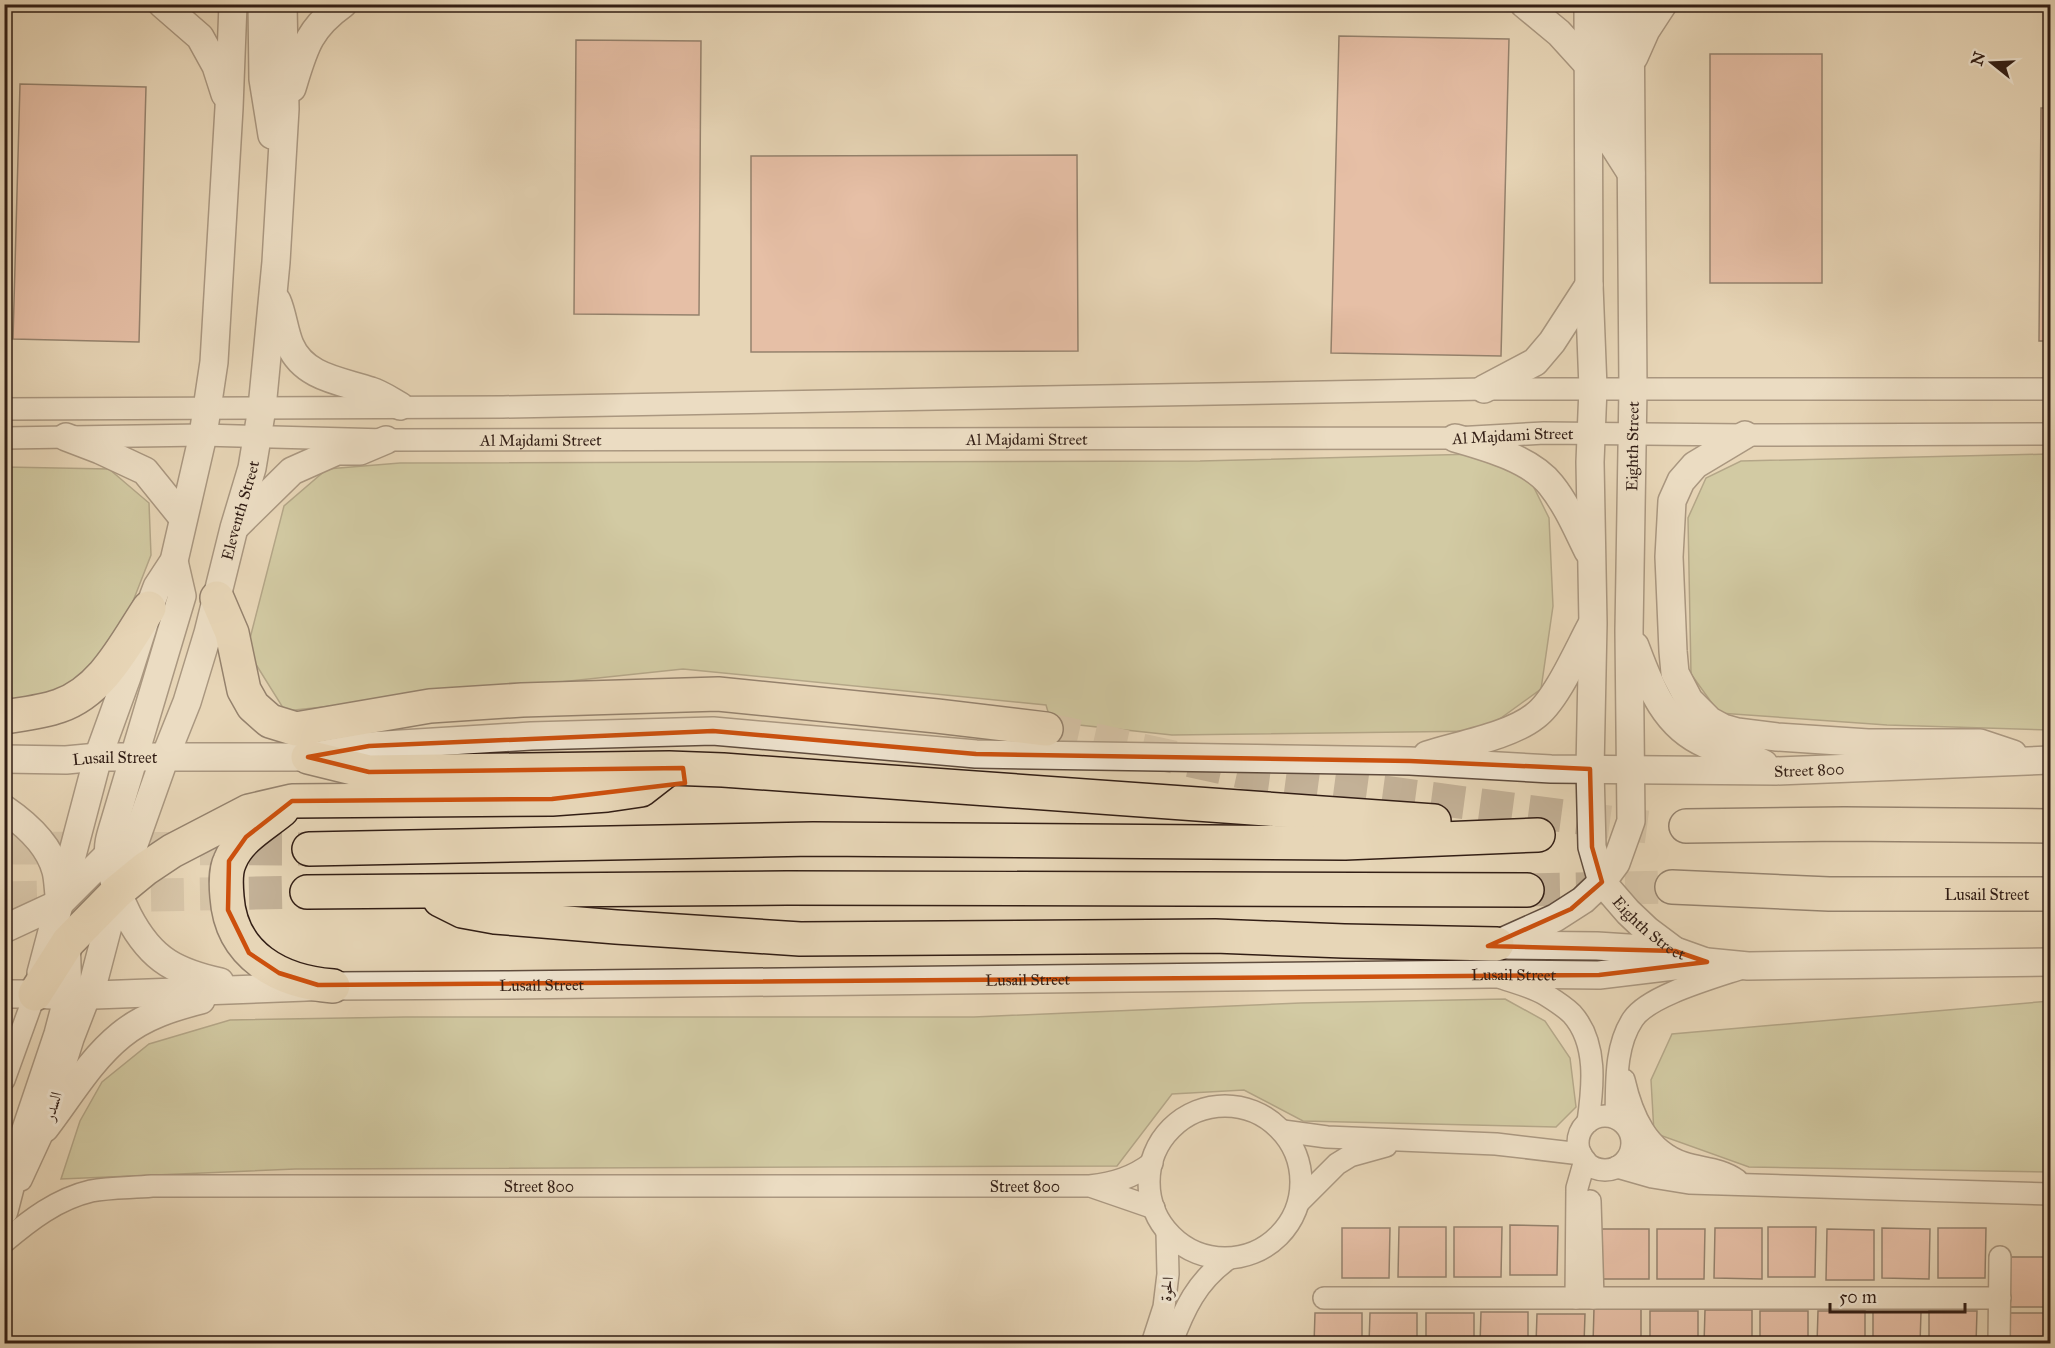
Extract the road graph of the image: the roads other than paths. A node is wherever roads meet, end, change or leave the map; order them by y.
1 (162, 4) edge
2 (233, 4) edge
3 (262, 4) edge
4 (283, 4) edge
5 (343, 4) edge
6 (1524, 4) edge
7 (1588, 4) edge
8 (1609, 4) edge
9 (1630, 4) edge
10 (1663, 4) edge
11 (1630, 63) junction
12 (1589, 66) junction
13 (229, 108) junction
14 (285, 109) junction
15 (282, 167) junction
16 (1631, 174) junction
17 (1589, 285) junction
18 (273, 291) junction
19 (1593, 388) junction
20 (1633, 388) junction
21 (1484, 389) junction
22 (2050, 389) edge
23 (400, 406) junction
24 (208, 408) junction
25 (262, 408) junction
26 (4, 409) edge
27 (1590, 433) junction
28 (2050, 434) edge
29 (203, 435) junction
30 (1632, 435) junction
31 (1745, 435) junction
32 (66, 437) junction
33 (258, 437) junction
34 (4, 438) edge
35 (1455, 438) junction
36 (386, 440) junction
37 (183, 518) junction
38 (234, 528) junction
39 (1592, 560) junction
40 (174, 561) junction
41 (217, 598) junction
42 (149, 608) junction
43 (1593, 623) junction
44 (1629, 631) junction
45 (4, 717) edge
46 (1046, 729) tunnel mouth
47 (98, 757) junction
48 (165, 757) junction
49 (308, 757) junction
50 (133, 758) junction
51 (4, 759) edge
52 (2040, 760) edge
53 (1410, 761) junction
54 (669, 768) junction
55 (1631, 769) junction
56 (1590, 770) junction
57 (1776, 771) junction
58 (292, 801) junction
59 (4, 808) edge
60 (1686, 826) dead end
61 (2050, 826) edge
62 (309, 849) tunnel mouth
63 (108, 855) junction
64 (1602, 882) junction
65 (1672, 887) tunnel mouth
66 (1527, 890) tunnel mouth
67 (117, 892) junction
68 (307, 892) tunnel mouth
69 (425, 892) junction
70 (2050, 894) edge
71 (60, 903) junction
72 (4, 929) edge
73 (68, 942) junction
74 (1675, 951) junction
75 (1493, 959) junction
76 (1707, 962) junction
77 (2050, 962) edge
78 (1748, 966) junction
79 (333, 986) junction
80 (244, 988) junction
81 (20, 994) edge
82 (79, 996) junction
83 (1619, 1059) junction
84 (4, 1080) edge
85 (1616, 1118) junction
86 (1585, 1126) junction
87 (45, 1128) junction
88 (1283, 1131) junction
89 (1410, 1141) junction
90 (1496, 1144) junction
91 (1632, 1147) junction
92 (1595, 1162) junction
93 (1152, 1163) junction
94 (1689, 1183) junction
95 (1741, 1184) junction
96 (1090, 1186) junction
97 (2050, 1194) edge
98 (1300, 1200) junction
99 (1154, 1208) junction
100 (4, 1212) edge
101 (1167, 1232) junction
102 (4, 1242) edge
103 (2000, 1257) dead end
104 (1228, 1259) junction
105 (1324, 1298) dead end
106 (1584, 1298) junction
107 (2000, 1298) junction
108 (1152, 1344) edge
109 (1172, 1344) edge
110 (1999, 1344) edge

1 - 13 street
2 - 13 street
3 - 15 street
4 - 14 street, Eleventh Street
5 - 14 street
6 - 12 street
7 - 12 street, Eighth Street
8 - 16 street
9 - 11 street, Eighth Street
10 - 11 street
11 - 16 street, Eighth Street
12 - 17 street, Eighth Street
13 - 24 street
14 - 15 street, Eleventh Street
15 - 18 street, Eleventh Street
16 - 20 street, Eighth Street
17 - 19 street, Eighth Street
17 - 21 street
18 - 23 street
18 - 25 street, Eleventh Street
19 - 20 street, Al Majdami Street
19 - 21 street, Al Majdami Street
19 - 27 street, Eighth Street
20 - 22 street, Al Majdami Street
20 - 30 street, Eighth Street
21 - 23 street, Al Majdami Street
23 - 25 street, Al Majdami Street
24 - 25 street, Al Majdami Street
24 - 26 street, Al Majdami Street
24 - 29 street
25 - 33 street, Eleventh Street
27 - 30 street, Al Majdami Street
27 - 35 street, Al Majdami Street
27 - 39 street, Eighth Street
28 - 31 street, Al Majdami Street
29 - 32 street, Al Majdami Street
29 - 33 street, Al Majdami Street
29 - 37 street
30 - 31 street, Al Majdami Street
30 - 44 street, Eighth Street
31 - 52 street
32 - 34 street, Al Majdami Street
32 - 37 street
33 - 36 street, Al Majdami Street
33 - 38 street, Eleventh Street
35 - 36 street, Al Majdami Street
35 - 39 street
36 - 38 street
37 - 40 street
38 - 41 street, Eleventh Street
39 - 43 street, Eighth Street
40 - 42 street
40 - 50 street
41 - 46 highway
41 - 48 street, Eleventh Street
42 - 45 highway
42 - 47 street
43 - 53 street
43 - 56 street, Eighth Street
44 - 55 street, Eighth Street
44 - 57 street
47 - 50 street, Lusail Street
47 - 51 street, Lusail Street
47 - 71 street
48 - 49 street, Lusail Street
48 - 50 street, Lusail Street
48 - 63 street
48 - 67 street, Eleventh Street
49 - 53 street, Lusail Street
49 - 54 highway
50 - 63 street
52 - 57 street, Street 800
53 - 56 street, Lusail Street
54 - 58 highway
54 - 62 highway
55 - 56 street, Street 800
55 - 57 street, Street 800
55 - 64 street, Eighth Street
56 - 64 street, Eighth Street
58 - 67 highway
58 - 79 highway
59 - 71 street
60 - 61 highway
63 - 67 street
63 - 71 street
64 - 74 street, Eighth Street
64 - 75 street, Eighth Street
65 - 70 highway, Lusail Street
66 - 69 highway
67 - 73 highway
67 - 80 street
67 - 82 street, Eleventh Street
68 - 69 highway
69 - 75 highway
71 - 72 street
71 - 73 street
71 - 81 street
73 - 81 highway
73 - 82 street
74 - 75 street
74 - 76 street, Eighth Street
75 - 76 street, Lusail Street
75 - 79 street, Lusail Street
75 - 86 street
76 - 78 street, Lusail Street
77 - 78 street, Lusail Street
78 - 83 street
79 - 80 street, Lusail Street
80 - 82 street, Lusail Street
80 - 87 street
81 - 82 street, Lusail Street
81 - 84 street
82 - 87 street, السدر
82 - 100 street
83 - 85 street
83 - 95 street
85 - 86 street
85 - 91 street
86 - 90 street
86 - 92 street
87 - 100 street, السدر
88 - 89 street
88 - 93 street
88 - 98 street
89 - 90 street
89 - 98 street
90 - 92 street
91 - 92 street
91 - 94 street
92 - 94 street
92 - 106 street
93 - 96 street, Street 800
93 - 99 street
94 - 95 street
95 - 97 street
96 - 99 street, Street 800
96 - 102 street, Street 800
98 - 104 street
99 - 101 street
101 - 104 street
101 - 108 street, الحوة
103 - 107 street
104 - 109 street, الحوة
105 - 106 street
106 - 107 street
107 - 110 street

